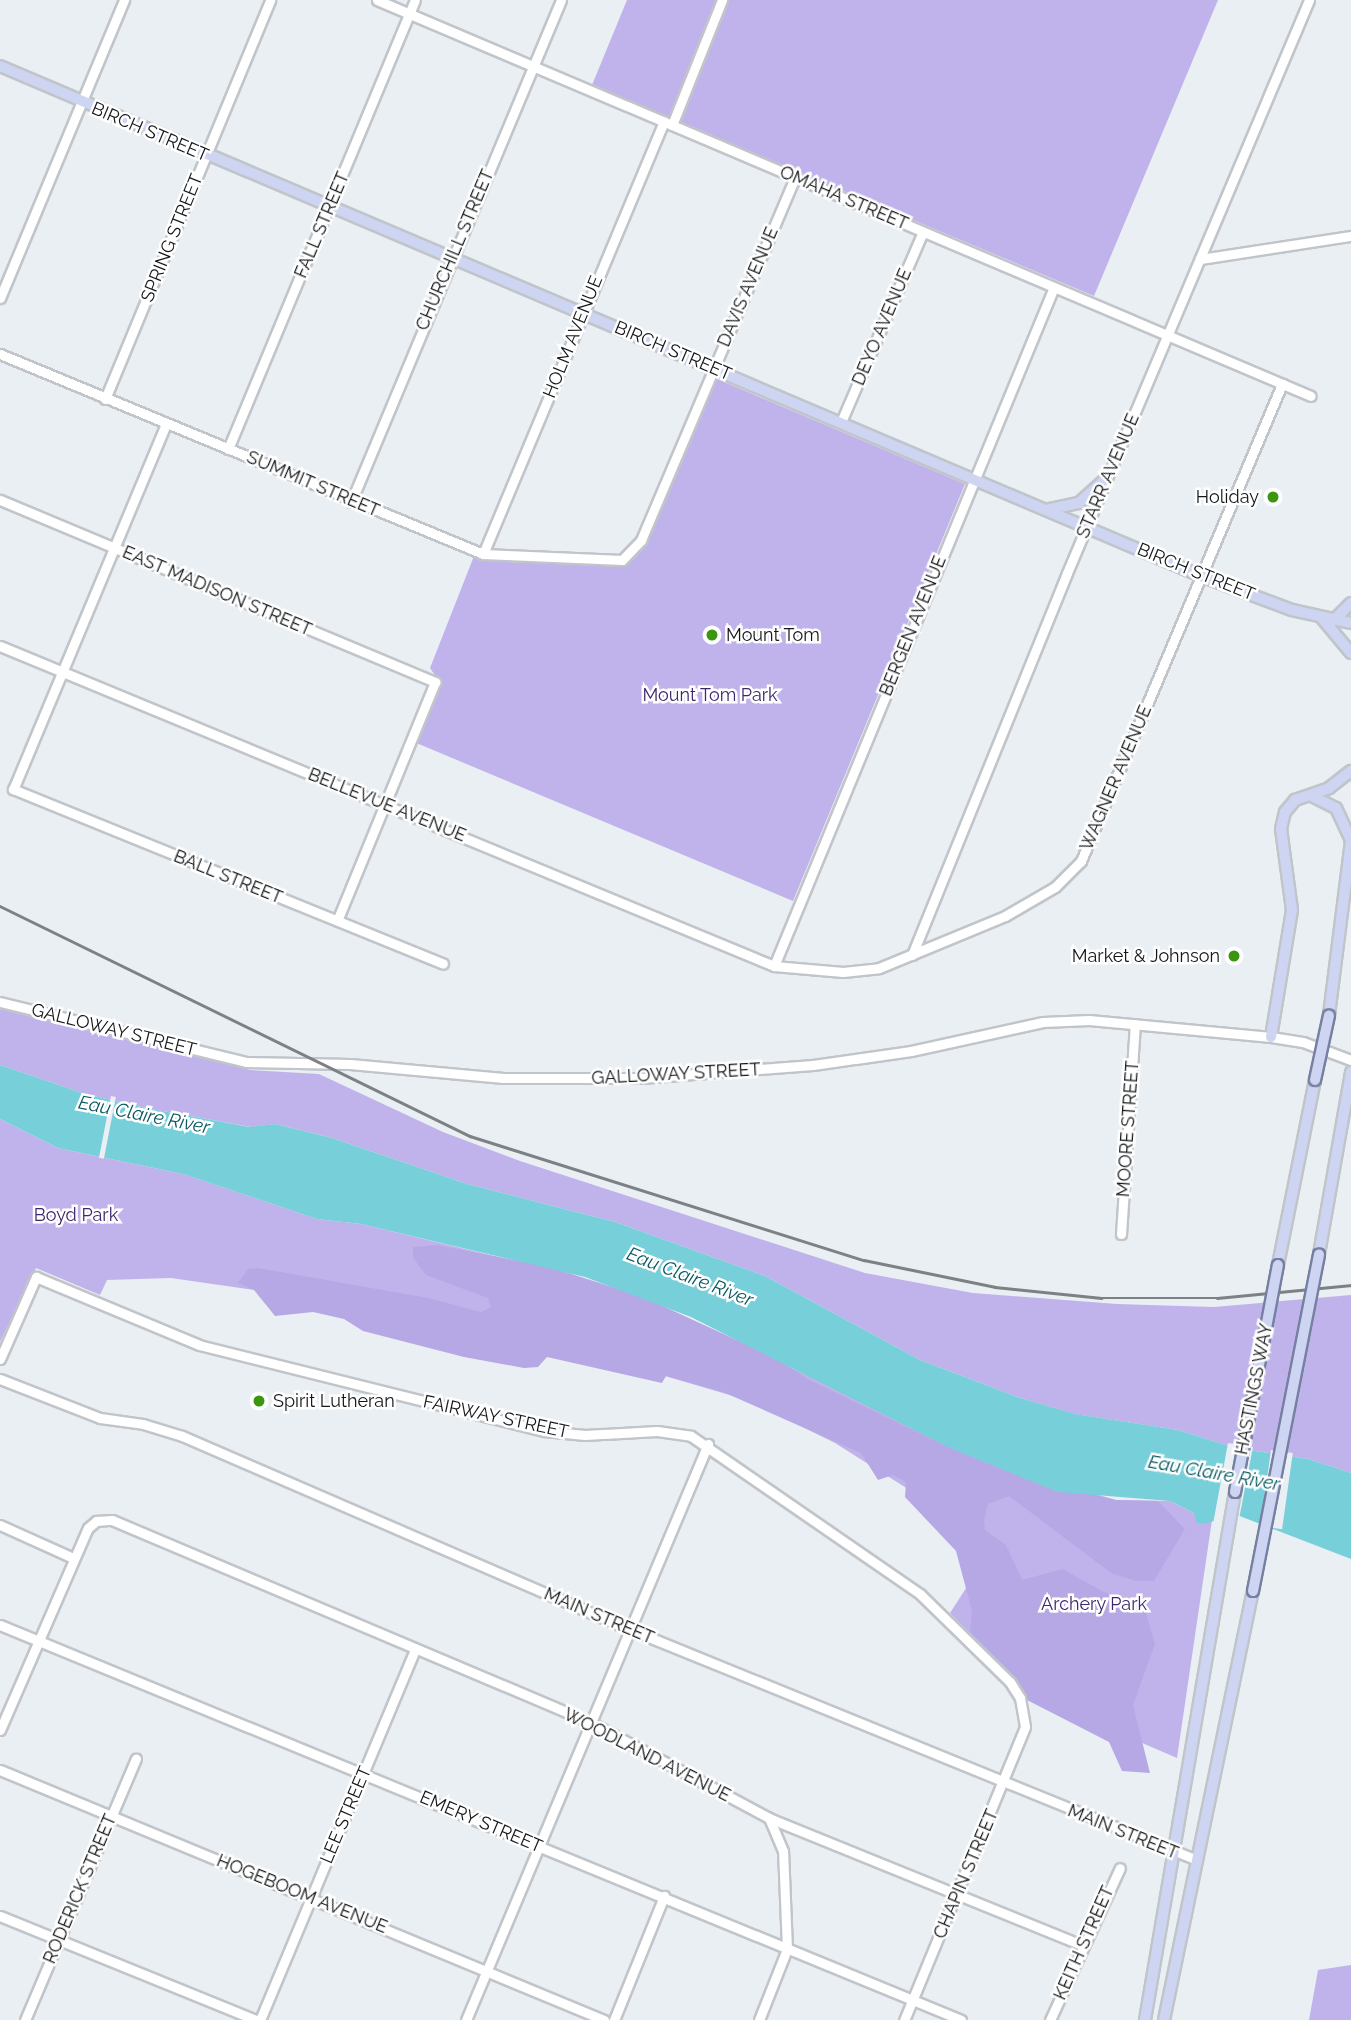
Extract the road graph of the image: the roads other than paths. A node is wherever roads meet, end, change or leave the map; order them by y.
1 (124, 0) edge
2 (270, 0) edge
3 (377, 0) edge
4 (415, 0) edge
5 (561, 0) edge
6 (722, 0) edge
7 (1310, 0) edge
8 (410, 13) junction
9 (0, 66) edge
10 (533, 67) junction
11 (82, 103) junction
12 (668, 123) junction
13 (206, 155) junction
14 (794, 177) junction
15 (330, 208) junction
16 (923, 232) junction
17 (1351, 236) edge
18 (451, 258) junction
19 (1200, 259) junction
20 (1054, 287) junction
21 (0, 298) edge
22 (583, 313) junction
23 (1167, 337) junction
24 (0, 354) edge
25 (713, 368) junction
26 (1282, 384) junction
27 (1311, 396) dead end
28 (105, 399) junction
29 (841, 422) junction
30 (166, 424) junction
31 (228, 449) junction
32 (973, 478) junction
33 (1107, 478) junction
34 (0, 500) edge
35 (351, 502) junction
36 (1045, 508) junction
37 (1086, 526) junction
38 (114, 548) junction
39 (634, 550) joint
40 (483, 554) junction
41 (1201, 576) junction
42 (1351, 603) edge
43 (1321, 617) junction
44 (1335, 620) junction
45 (1351, 624) edge
46 (0, 646) edge
47 (1351, 653) edge
48 (63, 673) junction
49 (1351, 771) edge
50 (1310, 796) junction
51 (385, 804) junction
52 (1351, 841) edge
53 (337, 921) junction
54 (912, 955) junction
55 (443, 964) dead end
56 (774, 966) junction
57 (0, 1002) edge
58 (1135, 1024) junction
59 (1270, 1037) junction
60 (1351, 1060) edge
61 (1351, 1072) edge
62 (1121, 1234) dead end
63 (0, 1359) edge
64 (0, 1379) edge
65 (708, 1444) junction
66 (0, 1525) edge
67 (73, 1558) junction
68 (0, 1625) edge
69 (629, 1629) junction
70 (38, 1641) junction
71 (415, 1649) junction
72 (590, 1722) junction
73 (1025, 1727) joint
74 (0, 1730) edge
75 (136, 1759) dead end
76 (0, 1770) edge
77 (364, 1772) junction
78 (1005, 1783) junction
79 (111, 1815) junction
80 (769, 1818) junction
81 (538, 1846) junction
82 (1173, 1853) junction
83 (1197, 1860) junction
84 (1120, 1868) dead end
85 (958, 1894) junction
86 (664, 1896) junction
87 (311, 1898) junction
88 (0, 1916) edge
89 (58, 1940) junction
90 (1082, 1945) junction
91 (787, 1950) junction
92 (486, 1970) junction
93 (913, 2000) junction
94 (25, 2020) edge
95 (258, 2020) edge
96 (466, 2020) edge
97 (604, 2020) edge
98 (614, 2020) edge
99 (759, 2020) edge
100 (904, 2020) edge
101 (961, 2020) edge
102 (1050, 2020) edge
103 (1145, 2020) edge
104 (1164, 2020) edge

1 - 11 street
2 - 13 street, SPRING STREET
3 - 8 street, OMAHA STREET
4 - 8 street, FALL STREET
5 - 10 street, CHURCHILL STREET
6 - 12 street, HOLM AVENUE
7 - 19 street, STARR AVENUE
8 - 10 street, OMAHA STREET
8 - 15 street, FALL STREET
9 - 11 main road, BIRCH STREET
10 - 12 street, OMAHA STREET
10 - 18 street, CHURCHILL STREET
11 - 13 main road, BIRCH STREET
11 - 21 street
12 - 14 street, OMAHA STREET
12 - 22 street, HOLM AVENUE
13 - 15 main road, BIRCH STREET
13 - 28 street, SPRING STREET
14 - 16 street, OMAHA STREET
14 - 25 street, DAVIS AVENUE
15 - 18 main road, BIRCH STREET
15 - 31 street, FALL STREET
16 - 20 street, OMAHA STREET
16 - 29 street, DEYO AVENUE
17 - 19 street
18 - 22 main road, BIRCH STREET
18 - 35 street, CHURCHILL STREET
19 - 23 street, STARR AVENUE
20 - 23 street, OMAHA STREET
20 - 32 street, BERGEN AVENUE
22 - 25 main road, BIRCH STREET
22 - 40 street, HOLM AVENUE
23 - 26 street, OMAHA STREET
23 - 33 street, STARR AVENUE
24 - 28 street, SUMMIT STREET
25 - 29 main road, BIRCH STREET
25 - 39 street, DAVIS AVENUE
26 - 27 street, OMAHA STREET
26 - 41 street, WAGNER AVENUE
28 - 30 street, SUMMIT STREET
29 - 32 main road, BIRCH STREET
30 - 31 street, SUMMIT STREET
30 - 38 street
31 - 35 street, SUMMIT STREET
32 - 36 main road, BIRCH STREET
32 - 56 street, BERGEN AVENUE
33 - 36 main road
33 - 37 street, STARR AVENUE
34 - 38 street, EAST MADISON STREET
35 - 40 street, SUMMIT STREET
36 - 37 main road, BIRCH STREET
37 - 41 main road, BIRCH STREET
37 - 54 street, STARR AVENUE
38 - 48 street
38 - 51 street, EAST MADISON STREET
39 - 40 street, SUMMIT STREET
41 - 43 main road, BIRCH STREET
41 - 54 street, WAGNER AVENUE
42 - 44 main road
43 - 44 main road, BIRCH STREET
43 - 47 main road
44 - 45 main road, BIRCH STREET
46 - 48 street, BELLEVUE AVENUE
48 - 51 street, BELLEVUE AVENUE
48 - 53 street, BALL STREET
49 - 50 main road
50 - 52 main road
50 - 59 main road
51 - 53 street
51 - 56 street, BELLEVUE AVENUE
52 - 82 main road, HASTINGS WAY, bridge
53 - 55 street, BALL STREET
54 - 56 street, WAGNER AVENUE
57 - 58 street, GALLOWAY STREET
58 - 59 street, GALLOWAY STREET
58 - 62 street, MOORE STREET
59 - 60 street, GALLOWAY STREET
61 - 83 main road, bridge
63 - 65 street, FAIRWAY STREET
64 - 69 street, MAIN STREET
65 - 69 street
65 - 73 street, FAIRWAY STREET
66 - 67 street
67 - 70 street
67 - 71 street, WOODLAND AVENUE
68 - 70 street, EMERY STREET
69 - 72 street
69 - 78 street, MAIN STREET
70 - 74 street
70 - 77 street, EMERY STREET
71 - 72 street, WOODLAND AVENUE
71 - 77 street, LEE STREET
72 - 80 street, WOODLAND AVENUE
72 - 81 street
73 - 78 street, CHAPIN STREET
75 - 79 street, RODERICK STREET
76 - 79 street, HOGEBOOM AVENUE
77 - 81 street, EMERY STREET
77 - 87 street, LEE STREET
78 - 82 street, MAIN STREET
78 - 85 street, CHAPIN STREET
79 - 87 street, HOGEBOOM AVENUE
79 - 89 street, RODERICK STREET
80 - 85 street, WOODLAND AVENUE
80 - 91 street
81 - 86 street, EMERY STREET
81 - 92 street
82 - 83 street, MAIN STREET
82 - 103 main road, HASTINGS WAY
83 - 104 main road
84 - 90 street, KEITH STREET
85 - 90 street, WOODLAND AVENUE
85 - 93 street, CHAPIN STREET
86 - 91 street, EMERY STREET
86 - 98 street
87 - 92 street, HOGEBOOM AVENUE
87 - 95 street, LEE STREET
88 - 89 street
89 - 94 street, RODERICK STREET
89 - 95 street
90 - 102 street, KEITH STREET
91 - 93 street, EMERY STREET
91 - 99 street
92 - 96 street
92 - 97 street, HOGEBOOM AVENUE
93 - 100 street, CHAPIN STREET
93 - 101 street, EMERY STREET

